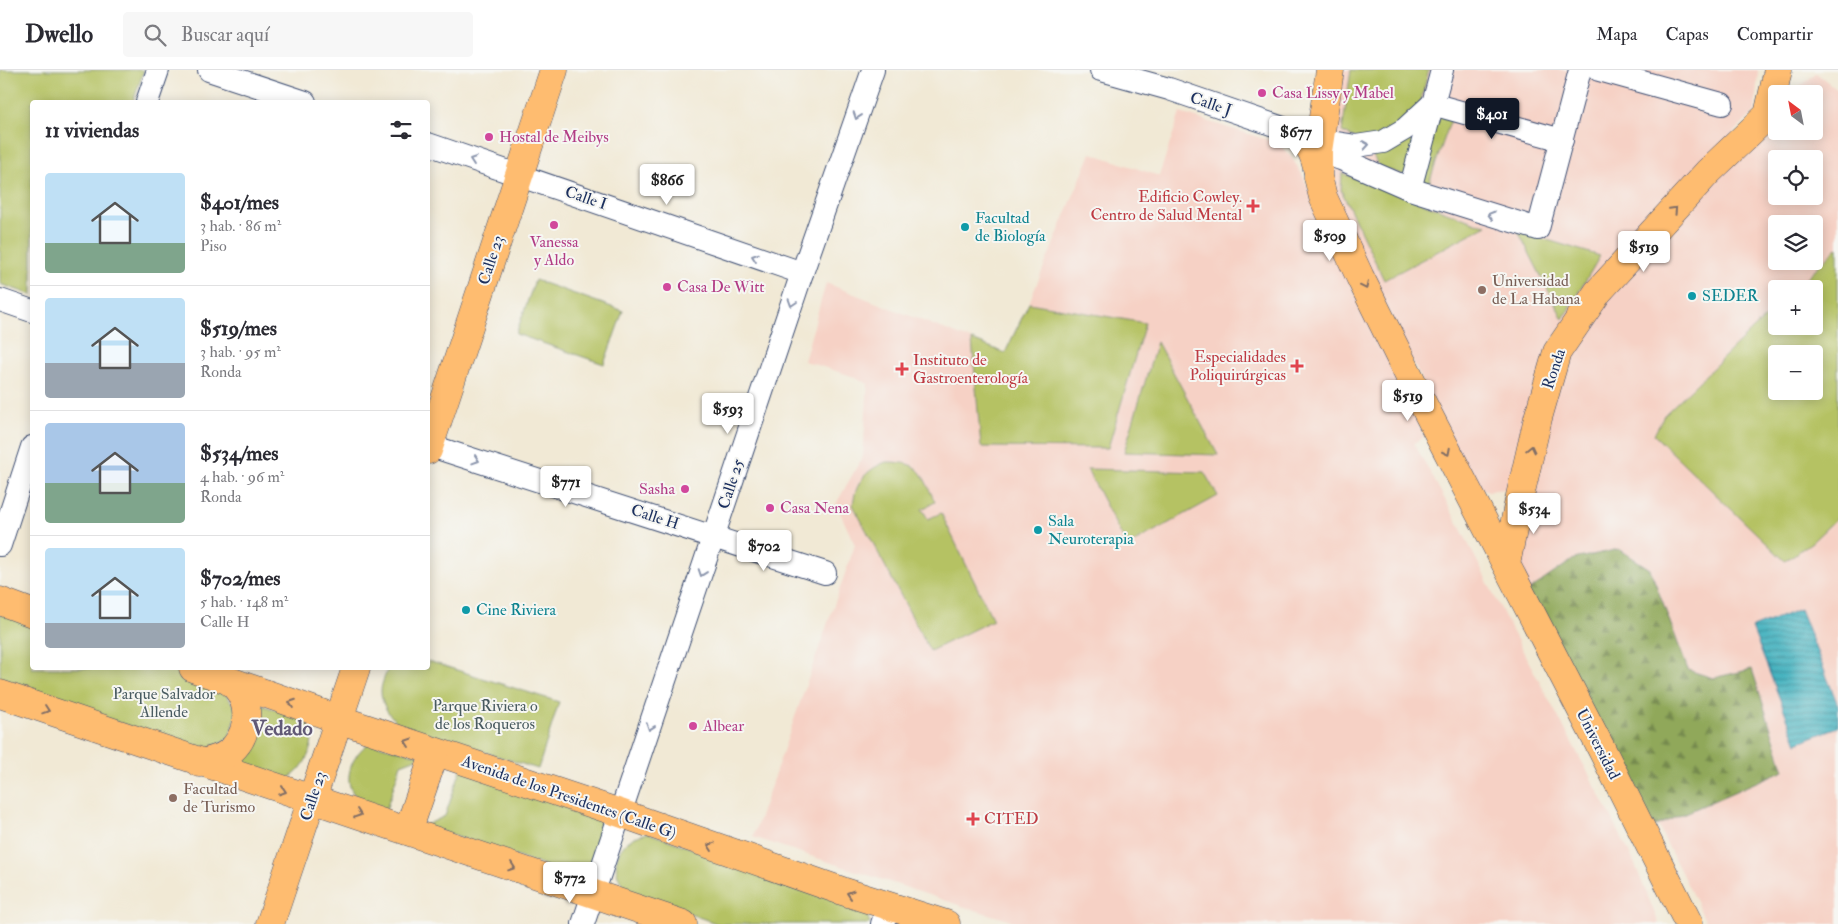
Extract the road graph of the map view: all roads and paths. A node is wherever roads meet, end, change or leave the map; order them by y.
1 (158, 70) edge
2 (209, 70) edge
3 (554, 70) edge
4 (873, 70) edge
5 (1101, 70) edge
6 (1330, 70) edge
7 (1442, 70) edge
8 (1580, 70) edge
9 (1599, 70) edge
10 (1778, 70) edge
11 (1172, 79) edge
12 (148, 100) edge
13 (299, 100) edge
14 (1432, 104) junction
15 (1722, 104) dead end
16 (1292, 132) junction
17 (1562, 140) junction
18 (430, 145) edge
19 (1318, 156) junction
20 (519, 175) junction
21 (1410, 189) junction
22 (802, 273) junction
23 (0, 300) edge
24 (30, 310) edge
25 (430, 441) edge
26 (430, 448) edge
27 (30, 454) edge
28 (1492, 502) junction
29 (714, 536) junction
30 (0, 545) edge
31 (1506, 564) junction
32 (825, 573) dead end
33 (0, 601) edge
34 (30, 611) edge
35 (200, 670) edge
36 (355, 670) edge
37 (224, 677) junction
38 (0, 694) edge
39 (338, 719) junction
40 (435, 752) junction
41 (199, 762) junction
42 (312, 800) junction
43 (620, 813) junction
44 (408, 831) junction
45 (593, 895) junction
46 (886, 914) edge
47 (270, 924) edge
48 (584, 924) edge
49 (683, 924) edge
50 (946, 924) edge
51 (1689, 924) edge

1 - 12 street
2 - 13 street
3 - 20 main road, Calle 23
4 -> 22 street, Calle 25
5 - 11 street, Calle J
6 - 19 main road
7 - 14 street
8 - 17 street
9 - 15 street
28 -> 10 main road, Ronda
11 - 16 street, Calle J
14 - 17 street
19 -> 14 street
14 - 21 street
16 - 19 street, Calle J
16 - 19 main road, Universidad
17 -> 21 street
20 -> 18 street, Calle I
19 - 21 street
19 -> 28 main road, Universidad
22 -> 20 street, Calle I
20 - 25 main road, Calle 23
22 -> 29 street, Calle 25
23 - 24 street
26 -> 29 street, Calle H
27 - 30 street
28 - 31 main road, Ronda
28 - 31 main road, Universidad
29 - 32 street, Calle H
29 -> 43 street, Calle 25
31 - 51 main road, Universidad
33 - 34 main road
35 - 37 main road, Avenida de los Presidentes (Calle G)
36 - 39 main road, Calle 23
39 -> 37 main road, Avenida de los Presidentes (Calle G)
37 - 41 main road
38 -> 41 main road
40 -> 39 main road, Avenida de los Presidentes (Calle G)
39 - 42 main road, Calle 23
40 - 43 main road, Avenida de los Presidentes (Calle G)
40 - 44 main road
41 -> 42 main road
42 -> 44 main road
42 - 47 main road, Calle 23
43 - 45 street, Calle 25
46 -> 43 main road, Avenida de los Presidentes (Calle G)
44 -> 45 main road
45 - 48 street
45 - 49 main road
46 - 50 main road, Avenida de los Presidentes (Calle G)

